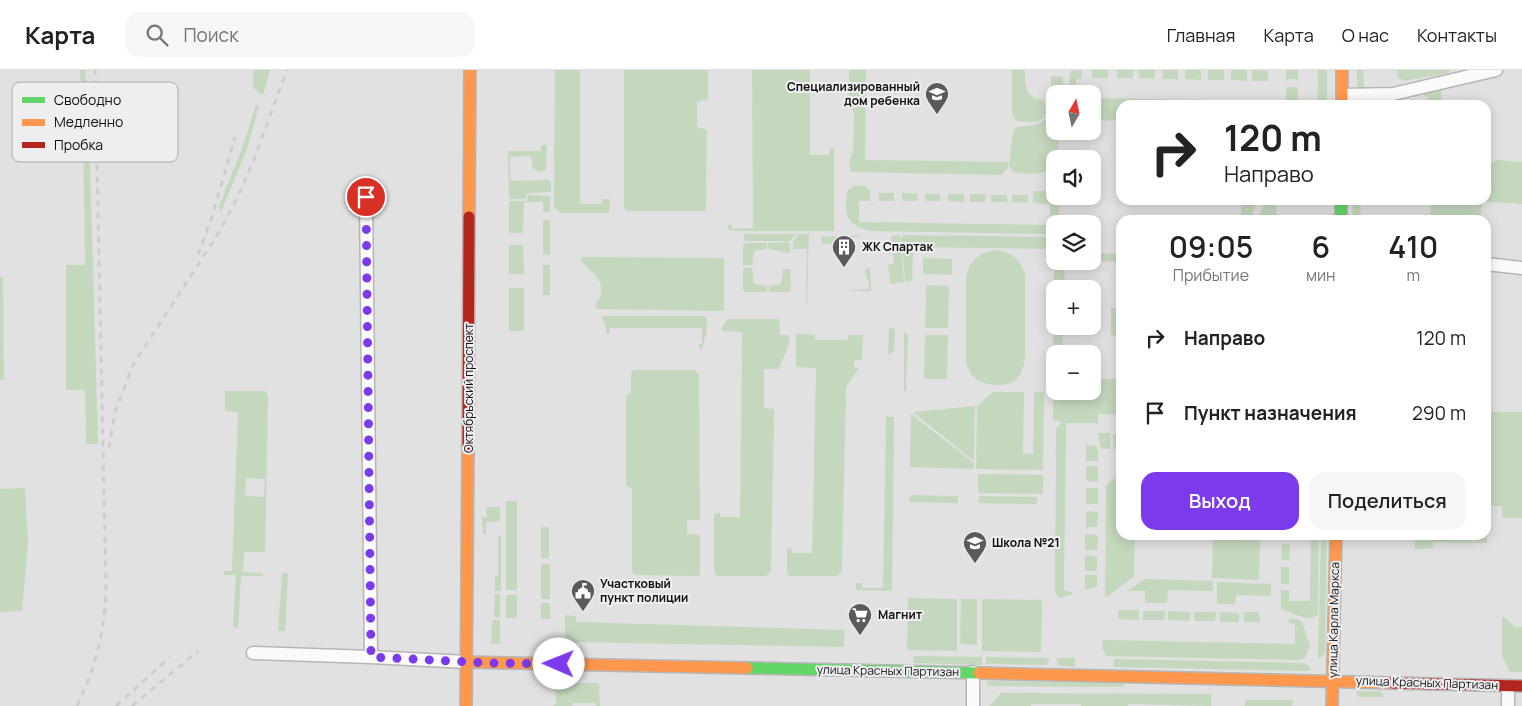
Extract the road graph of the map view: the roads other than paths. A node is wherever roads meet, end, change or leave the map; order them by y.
1 (470, 70) edge
2 (1342, 70) edge
3 (1496, 70) edge
4 (1342, 100) edge
5 (366, 197) dead end
6 (1491, 265) edge
7 (1522, 268) edge
8 (1336, 540) edge
9 (253, 653) dead end
10 (371, 657) junction
11 (467, 662) junction
12 (973, 672) junction
13 (1332, 680) junction
14 (1508, 686) junction
15 (1522, 686) edge
16 (466, 706) edge
17 (973, 706) edge
18 (1332, 706) edge
19 (1508, 706) edge

1 - 11 street, Октябрьский проспект
2 - 4 street
3 - 4 street
5 - 10 street
6 - 7 street
8 - 13 street, улица Карла Маркса
9 - 10 street, улица Красных Партизан
10 - 11 street, улица Красных Партизан
11 - 12 street, улица Красных Партизан
11 - 16 street, Октябрьский проспект
12 - 13 street, улица Красных Партизан
12 - 17 street
13 - 14 street, улица Красных Партизан
13 - 18 street, улица Карла Маркса
14 - 15 street, улица Красных Партизан
14 - 19 street

